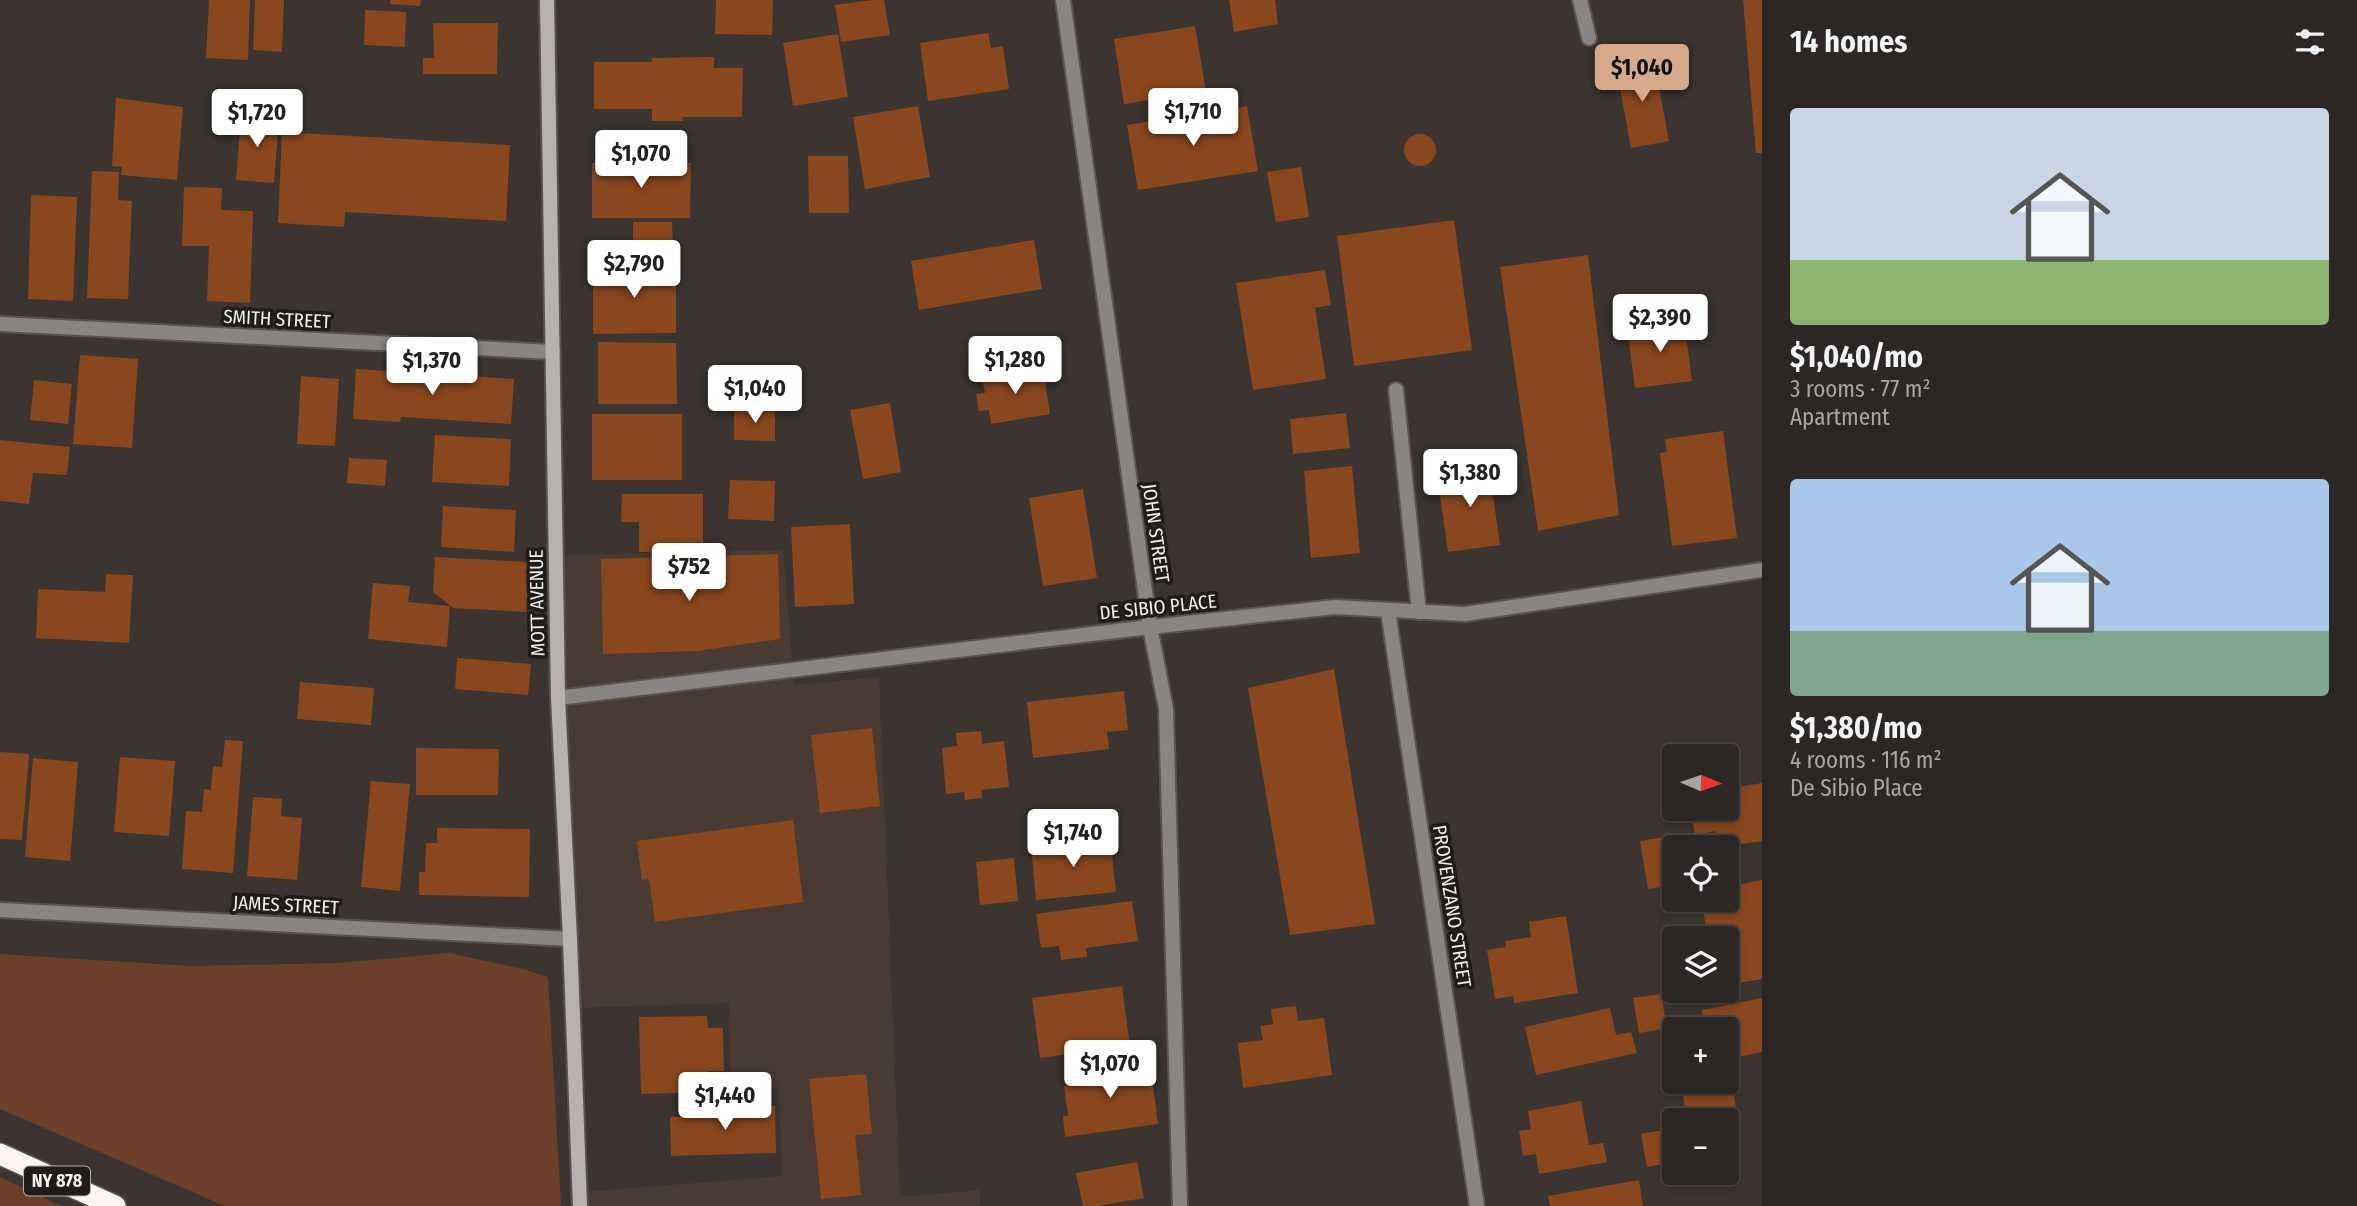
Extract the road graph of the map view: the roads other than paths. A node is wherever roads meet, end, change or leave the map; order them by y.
1 (547, 0) edge
2 (1063, 0) edge
3 (1580, 0) edge
4 (1589, 38) dead end
5 (0, 324) edge
6 (553, 352) junction
7 (1396, 390) dead end
8 (1762, 570) edge
9 (1388, 611) junction
10 (1419, 612) junction
11 (1150, 627) junction
12 (558, 698) junction
13 (0, 910) edge
14 (570, 939) junction
15 (0, 1154) edge
16 (115, 1206) edge
17 (580, 1206) edge
18 (1180, 1206) edge
19 (1477, 1206) edge

1 - 6 street, MOTT AVENUE
2 - 11 street, JOHN STREET
3 - 4 street
5 - 6 street, SMITH STREET
6 - 12 street, MOTT AVENUE
7 - 10 street
8 - 10 street, DE SIBIO PLACE
9 - 10 street, DE SIBIO PLACE
9 - 11 street, DE SIBIO PLACE
9 - 19 street, PROVENZANO STREET
11 - 12 street, DE SIBIO PLACE
11 - 18 street, JOHN STREET
12 - 14 street, MOTT AVENUE
13 - 14 street, JAMES STREET
14 - 17 street, MOTT AVENUE
15 - 16 highway, NY 878

